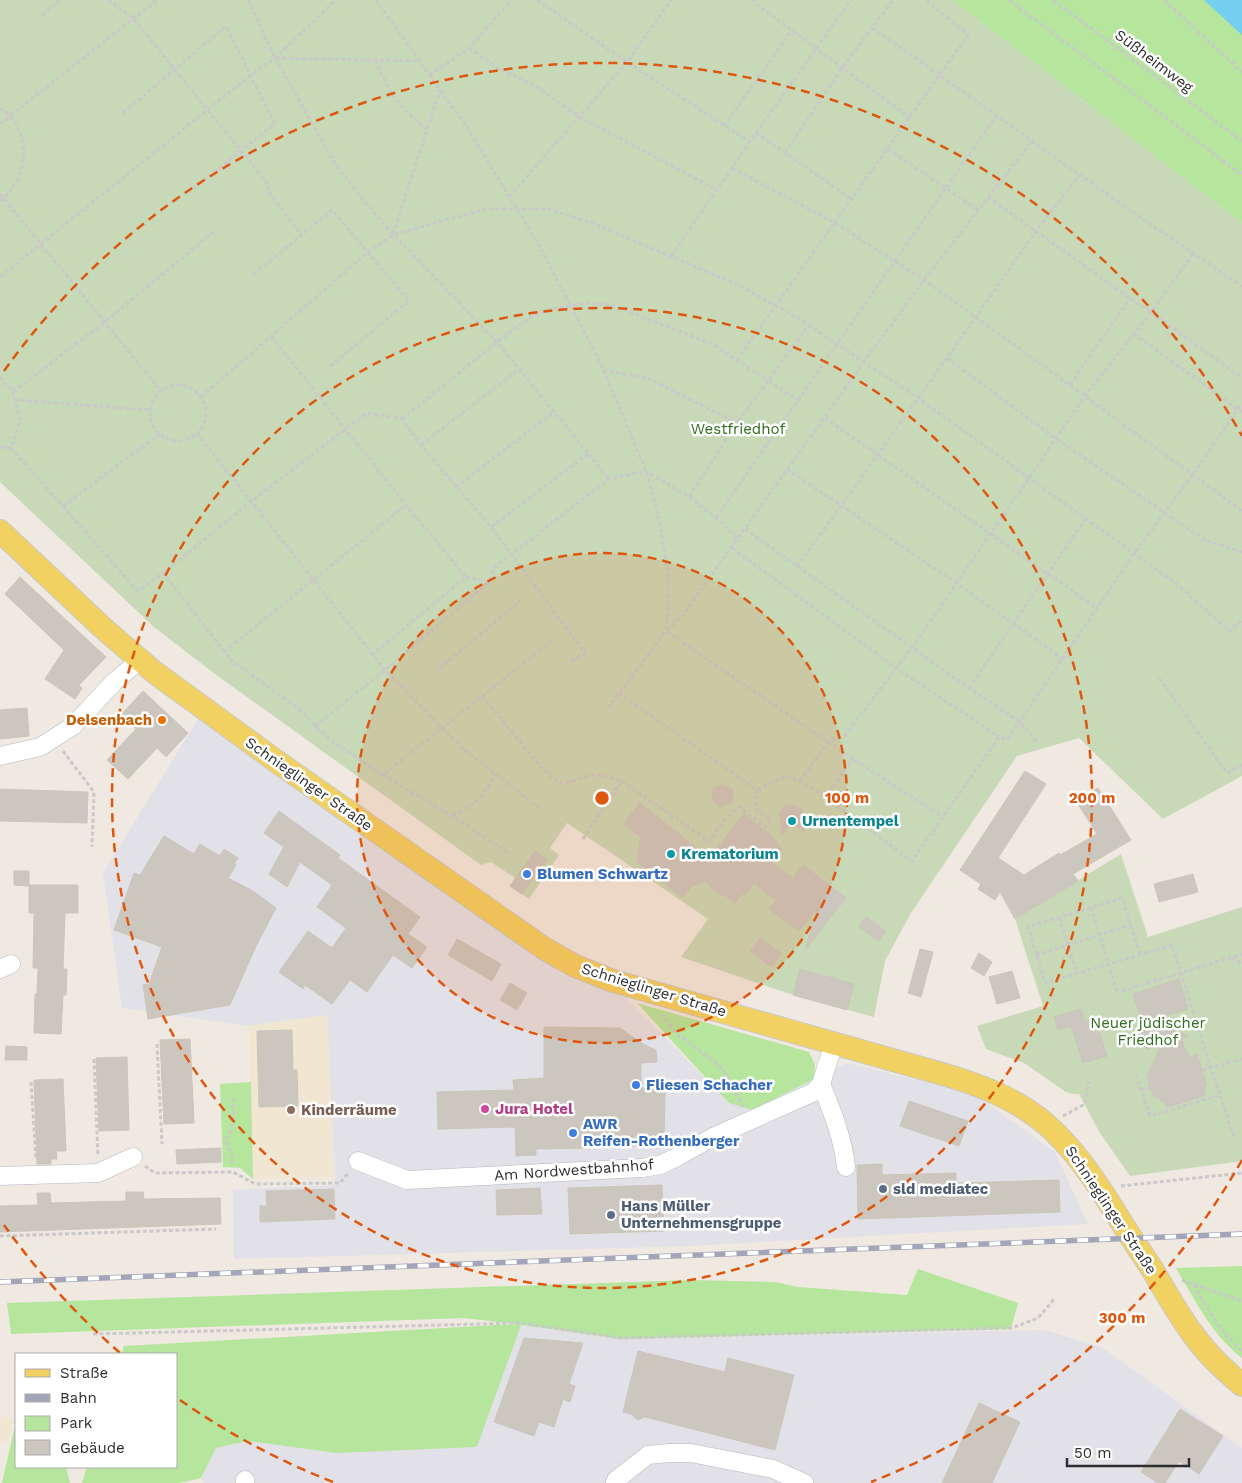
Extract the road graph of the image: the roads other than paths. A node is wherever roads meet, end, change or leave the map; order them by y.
1 (0, 531) edge
2 (140, 660) junction
3 (0, 756) edge
4 (834, 1043) junction
5 (821, 1084) junction
6 (133, 1157) road end
7 (358, 1161) road end
8 (846, 1167) dead end
9 (0, 1176) edge
10 (1242, 1385) edge
11 (615, 1483) edge
12 (804, 1483) edge

1 - 2 main road, Schnieglinger Straße
2 - 3 street
2 - 4 main road, Schnieglinger Straße
4 - 5 street
4 - 10 main road, Schnieglinger Straße
5 - 7 street, Am Nordwestbahnhof
5 - 8 street
6 - 9 street
11 - 12 street

